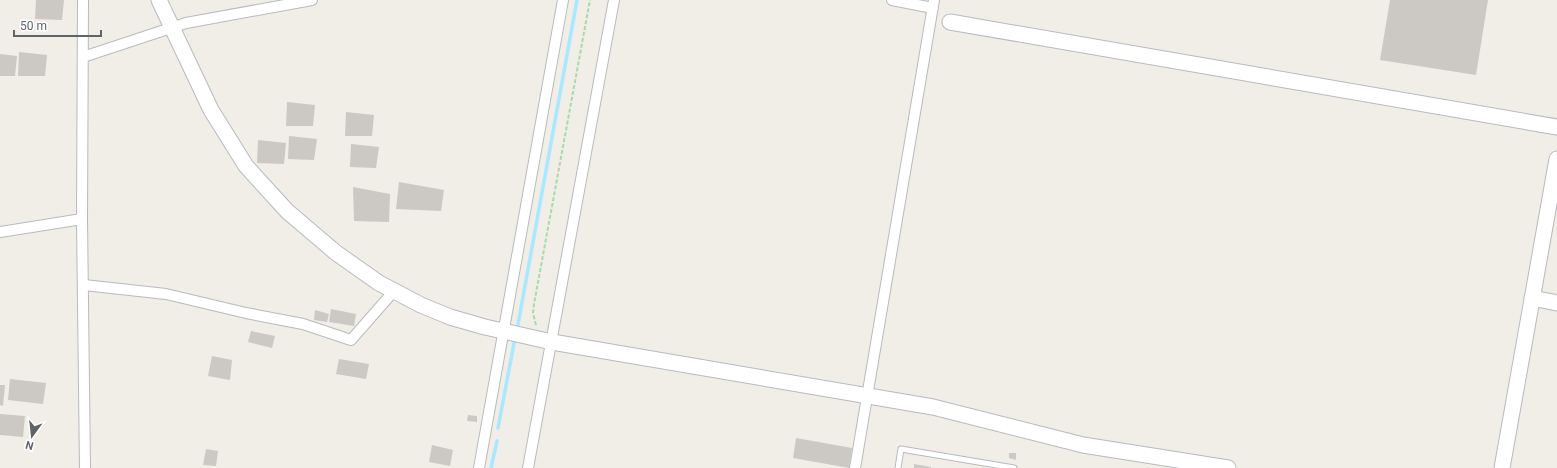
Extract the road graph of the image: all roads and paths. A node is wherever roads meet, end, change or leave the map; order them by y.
1 (83, 0) edge
2 (159, 0) edge
3 (312, 0) edge
4 (563, 0) edge
5 (590, 0) edge
6 (614, 0) edge
7 (892, 0) edge
8 (933, 4) edge
9 (950, 22) dead end
10 (171, 28) junction
11 (83, 57) junction
12 (1557, 127) edge
13 (1557, 159) edge
14 (82, 219) junction
15 (0, 232) edge
16 (84, 286) junction
17 (394, 291) junction
18 (1532, 298) junction
19 (1557, 303) edge
20 (506, 332) junction
21 (532, 338) junction
22 (552, 342) junction
23 (868, 397) junction
24 (1176, 464) edge
25 (86, 468) edge
26 (479, 468) edge
27 (528, 468) edge
28 (855, 468) edge
29 (898, 468) edge
30 (1014, 468) edge
31 (1228, 468) edge
32 (1502, 468) edge

1 - 11 street
2 - 10 street
3 - 10 street
4 - 20 street
5 - 21 path
6 - 22 street
7 - 8 street
8 - 23 street
9 - 12 street
10 - 11 street
10 - 17 street
11 - 14 street
13 - 18 street
14 - 15 street
14 - 16 street
16 - 17 street
16 - 25 street
17 - 20 street
18 - 19 street
18 - 32 street
20 - 21 street
20 - 26 street
21 - 22 street
22 - 23 street
22 - 27 street
23 - 24 street
23 - 28 street
24 - 31 street
29 - 30 lane

